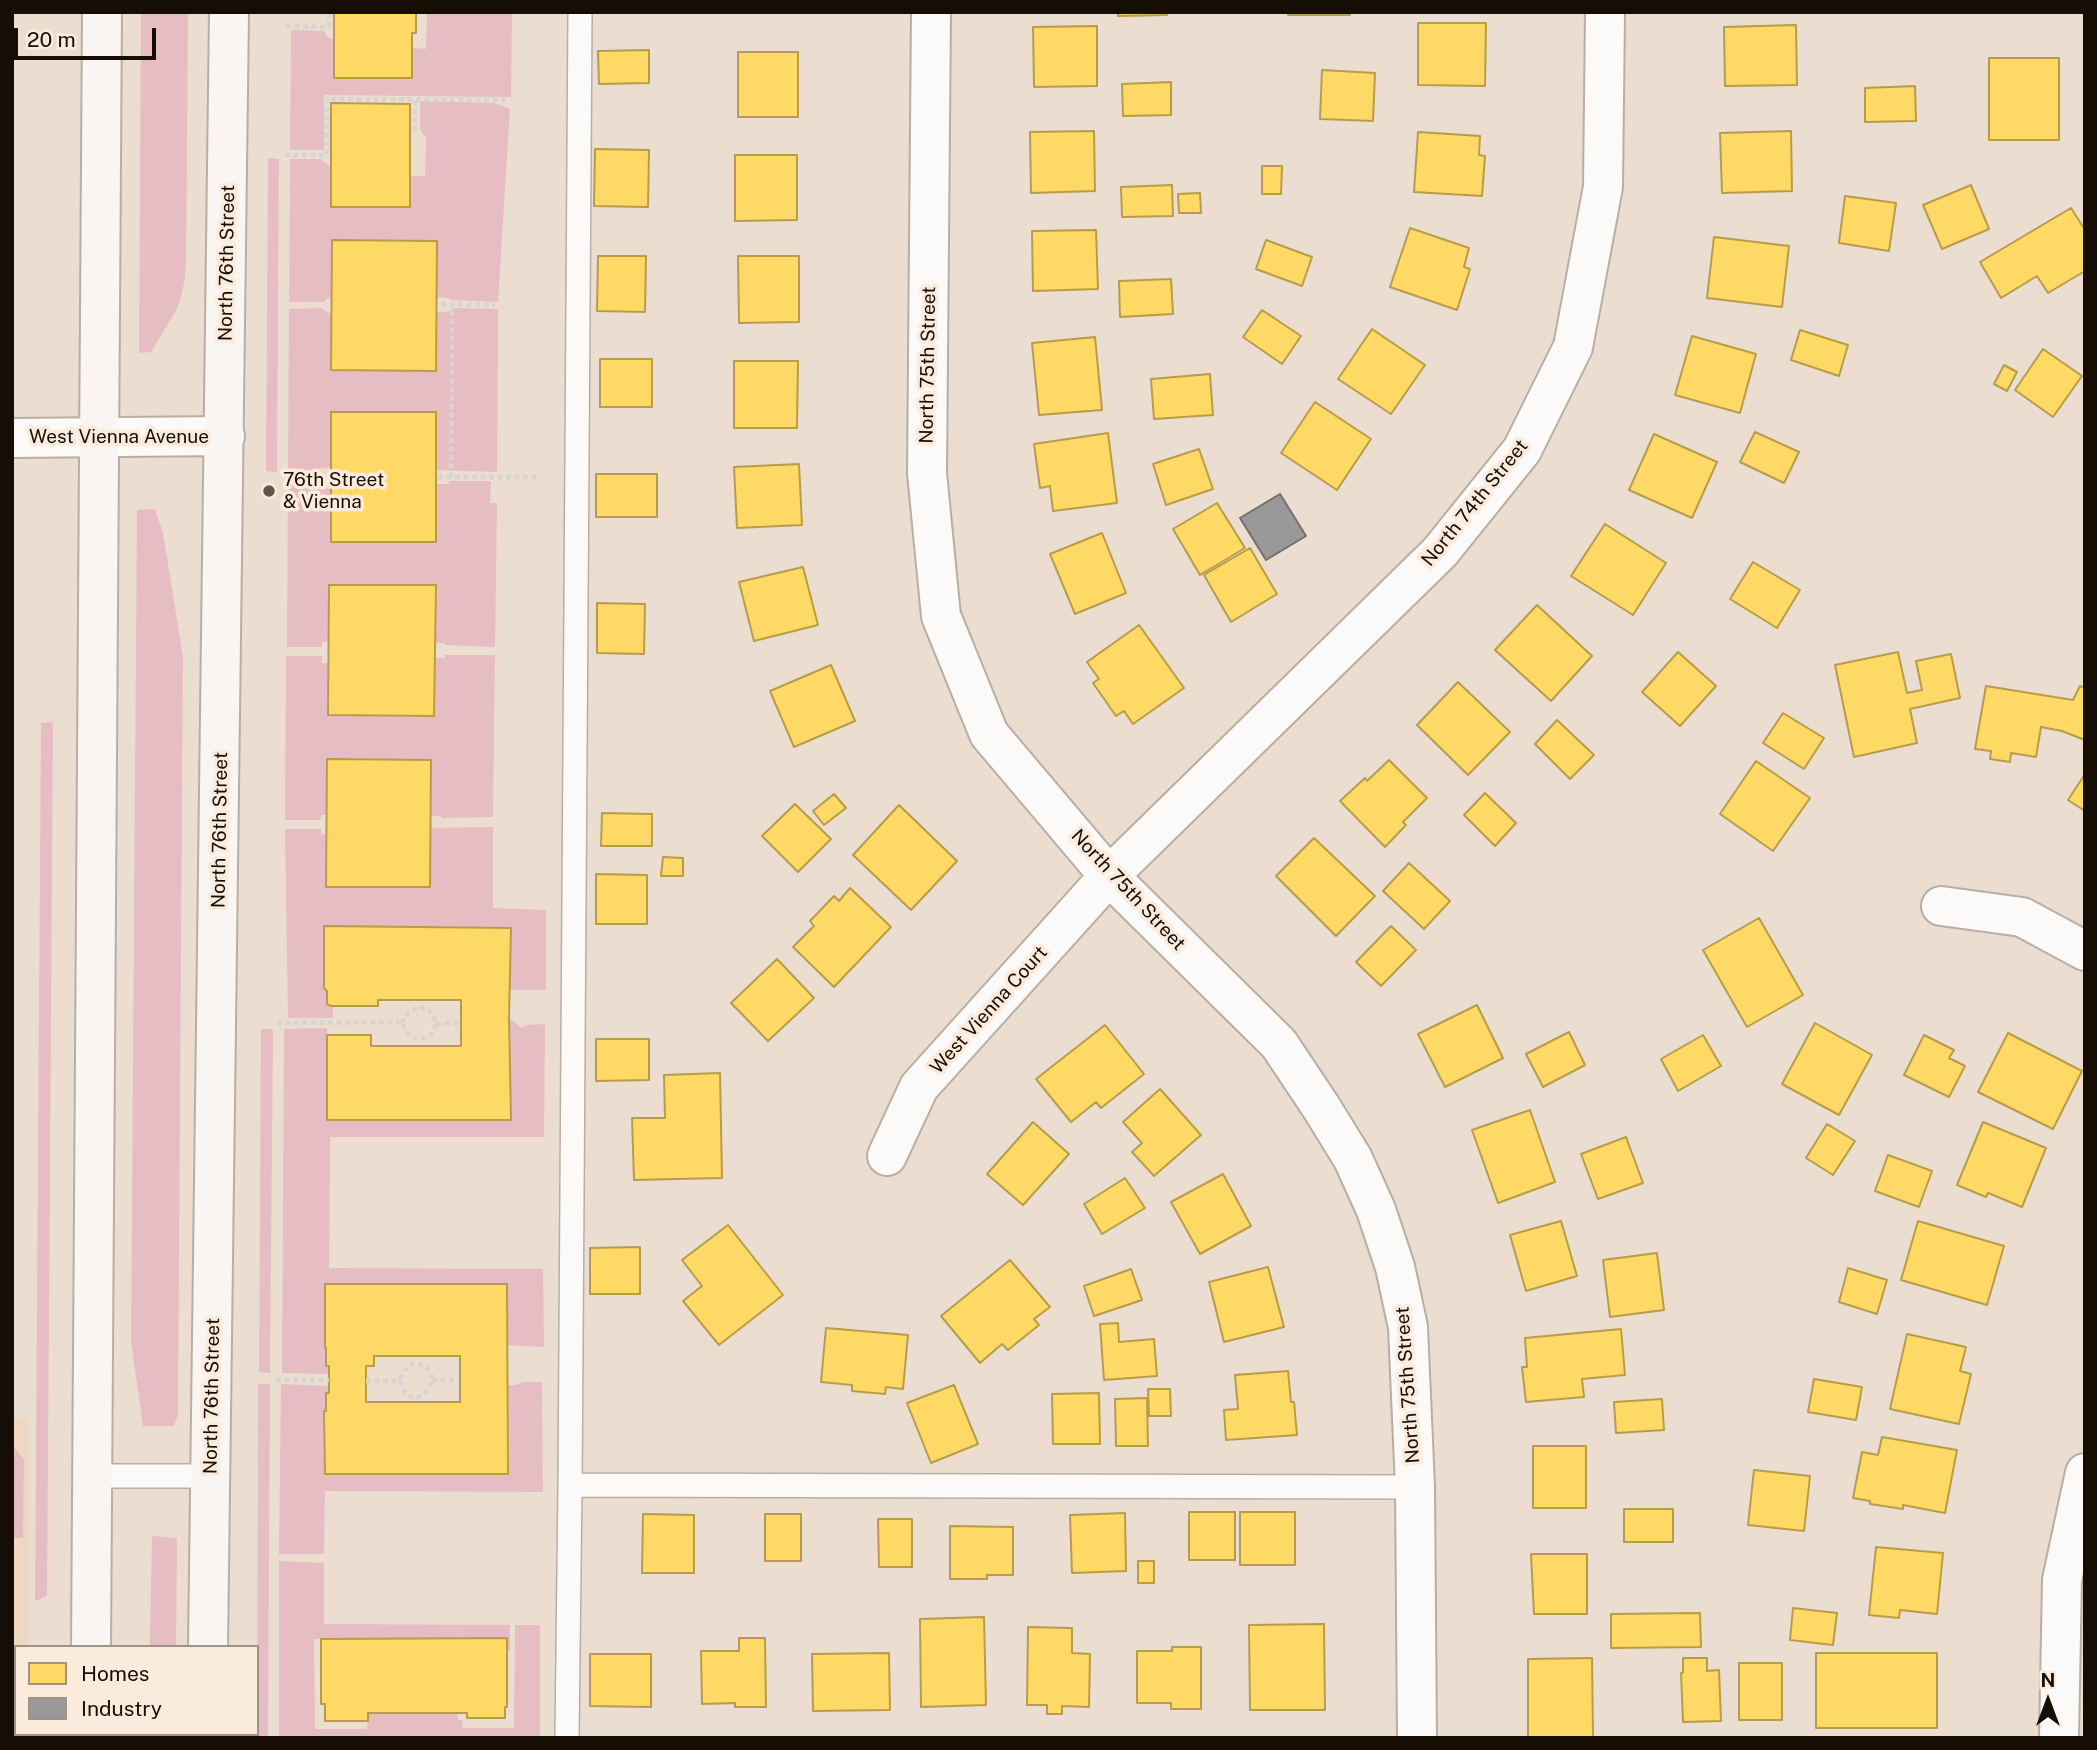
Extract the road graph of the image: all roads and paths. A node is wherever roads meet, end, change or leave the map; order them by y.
1 (102, 12) edge
2 (229, 12) edge
3 (330, 12) edge
4 (580, 12) edge
5 (931, 12) edge
6 (1605, 12) edge
7 (286, 26) dead end
8 (415, 100) junction
9 (507, 100) dead end
10 (415, 131) dead end
11 (285, 155) dead end
12 (441, 304) dead end
13 (452, 304) junction
14 (495, 305) dead end
15 (98, 436) junction
16 (225, 436) junction
17 (12, 438) edge
18 (438, 477) dead end
19 (450, 477) junction
20 (577, 477) junction
21 (1109, 876) junction
22 (1941, 906) dead end
23 (2085, 951) edge
24 (403, 1022) junction
25 (277, 1023) dead end
26 (458, 1023) dead end
27 (436, 1024) junction
28 (887, 1156) dead end
29 (276, 1380) dead end
30 (329, 1380) dead end
31 (432, 1380) junction
32 (457, 1380) dead end
33 (366, 1381) dead end
34 (400, 1381) junction
35 (2085, 1473) edge
36 (92, 1476) junction
37 (211, 1476) junction
38 (570, 1485) junction
39 (1415, 1487) junction
40 (91, 1645) edge
41 (208, 1645) edge
42 (567, 1738) edge
43 (1417, 1738) edge
44 (2059, 1738) edge

1 - 15 main road
2 - 16 main road, North 76th Street
3 - 7 path
4 - 20 lane
5 - 21 street, North 75th Street
6 - 21 street, North 74th Street
8 - 9 path
8 - 10 path
8 - 11 path
12 - 13 path
13 - 14 path
13 - 19 path
15 - 16 street, West Vienna Avenue
15 - 17 street, West Vienna Avenue
15 - 36 main road
16 - 37 main road, North 76th Street
18 - 19 path
19 - 20 path
20 - 38 lane
21 - 28 street, West Vienna Court
21 - 39 street, North 75th Street
22 - 23 street
24 - 25 path
24 - 27 path
24 - 27 path
26 - 27 path
29 - 30 path
31 - 32 path
31 - 34 path
31 - 34 path
33 - 34 path
35 - 44 street
36 - 37 lane
36 - 40 main road
37 - 41 main road, North 76th Street
38 - 39 lane
38 - 42 lane
39 - 43 street, North 75th Street

